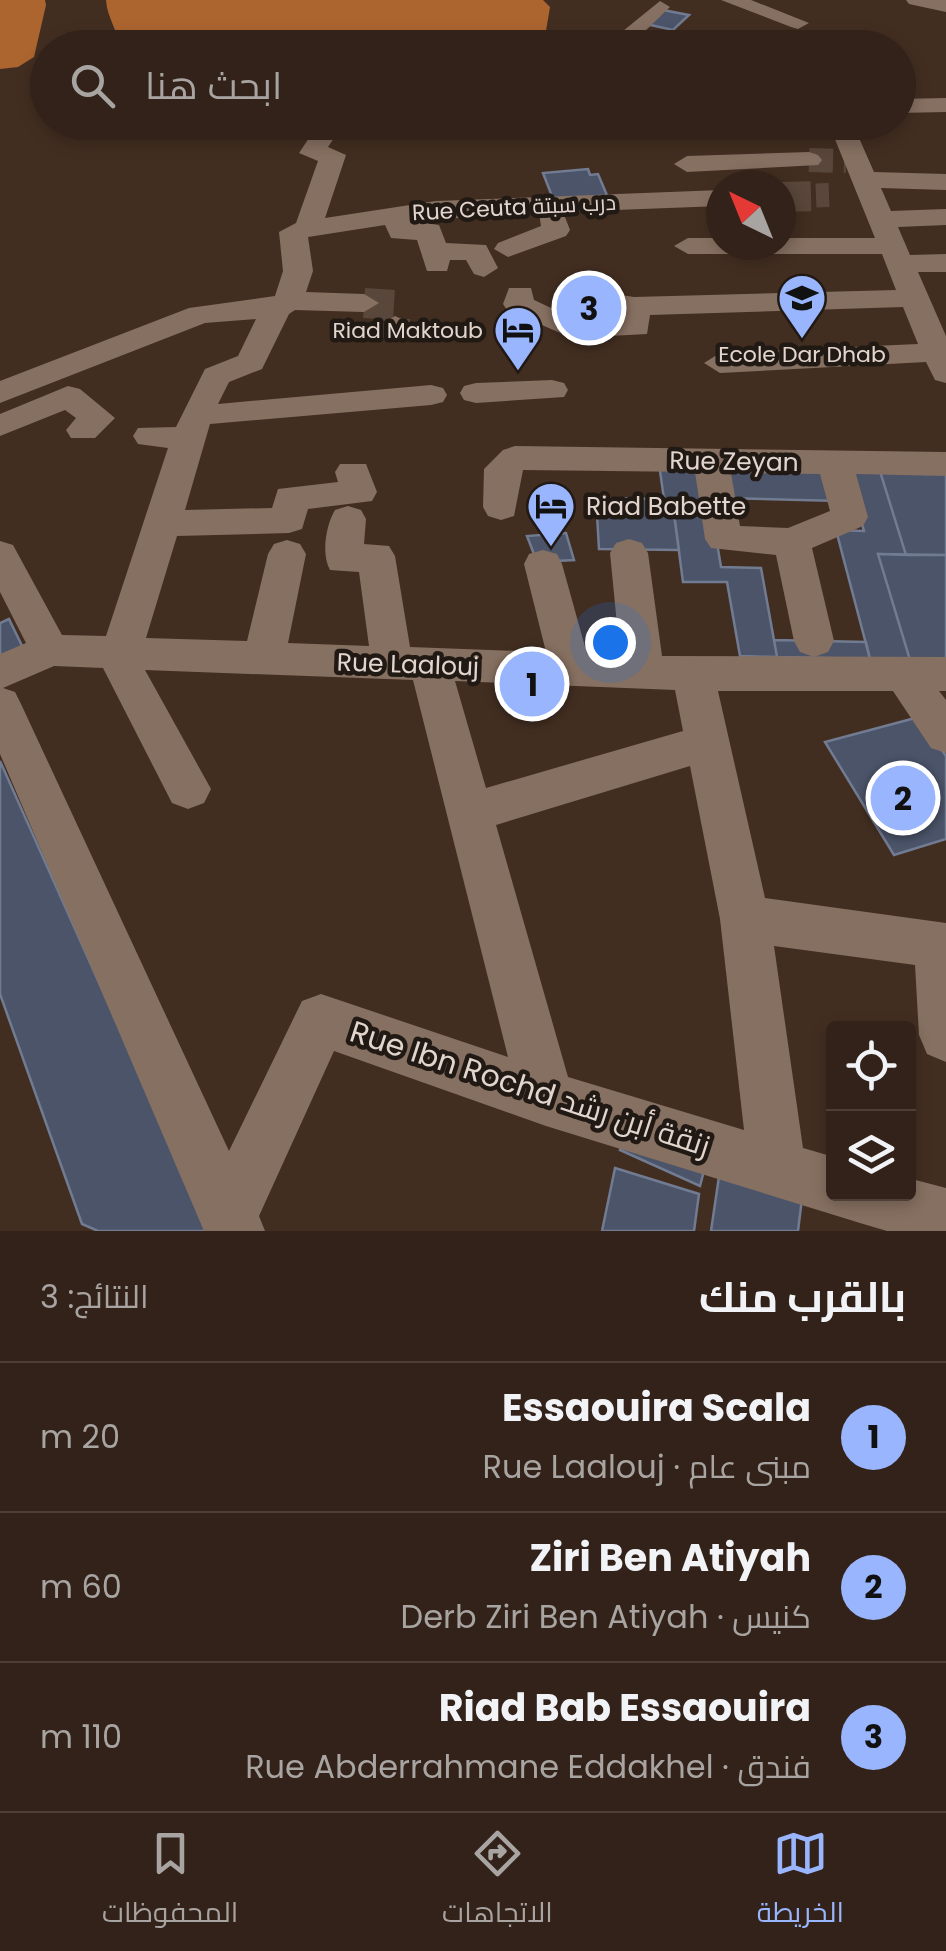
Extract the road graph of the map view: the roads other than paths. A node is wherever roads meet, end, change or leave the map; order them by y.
1 (731, 0) edge
2 (789, 0) edge
3 (660, 8) dead end
4 (798, 24) junction
5 (634, 30) edge
6 (800, 30) edge
7 (916, 106) edge
8 (946, 106) edge
9 (320, 140) edge
10 (847, 140) edge
11 (810, 160) tunnel mouth
12 (686, 164) dead end
13 (731, 170) edge
14 (766, 170) edge
15 (946, 182) edge
16 (706, 199) edge
17 (869, 202) junction
18 (551, 214) dead end
19 (946, 217) edge
20 (398, 223) junction
21 (308, 230) junction
22 (688, 246) dead end
23 (508, 248) dead end
24 (387, 258) dead end
25 (946, 263) edge
26 (484, 268) dead end
27 (585, 285) dead end
28 (520, 294) dead end
29 (915, 298) junction
30 (364, 303) tunnel mouth
31 (282, 305) junction
32 (634, 306) junction
33 (394, 325) tunnel mouth
34 (445, 332) dead end
35 (944, 359) edge
36 (720, 363) dead end
37 (552, 390) dead end
38 (476, 393) dead end
39 (431, 395) dead end
40 (1, 418) edge
41 (194, 426) junction
42 (82, 430) dead end
43 (150, 436) dead end
44 (711, 460) junction
45 (835, 463) junction
46 (946, 464) edge
47 (353, 472) dead end
48 (501, 507) dead end
49 (348, 519) dead end
50 (165, 522) junction
51 (792, 542) junction
52 (630, 553) dead end
53 (287, 554) dead end
54 (0, 555) edge
55 (543, 564) dead end
56 (50, 650) junction
57 (121, 653) junction
58 (818, 657) junction
59 (264, 658) junction
60 (411, 664) junction
61 (571, 670) junction
62 (0, 672) edge
63 (643, 672) junction
64 (693, 674) junction
65 (925, 674) edge
66 (0, 704) edge
67 (946, 735) edge
68 (709, 742) junction
69 (188, 789) dead end
70 (470, 813) junction
71 (745, 919) junction
72 (946, 1035) edge
73 (546, 1098) junction
74 (777, 1170) junction
75 (826, 1184) edge
76 (885, 1201) edge
77 (946, 1218) edge
78 (232, 1224) edge

1 - 4 street
2 - 4 street
3 - 5 street
4 - 6 street
7 - 8 street
9 - 21 street
10 - 17 street
11 - 14 street
12 - 13 street
15 - 17 street
16 - 20 street, Rue Ceuta درب سبتة
17 - 19 street
17 - 22 street
17 - 25 street
17 - 29 street
18 - 23 street
20 - 21 street, Rue Ceuta درب سبتة
20 - 24 street
20 - 26 street
21 - 31 street
27 - 32 street
28 - 32 street
29 - 32 street
29 - 35 street
30 - 31 street
31 - 40 street
31 - 41 street
33 - 34 street
35 - 36 street
37 - 38 street
39 - 41 street
40 - 42 street
41 - 43 street
41 - 50 street
44 - 45 street, Rue Zeyan
44 - 48 street, Rue Zeyan
44 - 51 street
45 - 46 street, Rue Zeyan
45 - 51 street
47 - 50 street
49 - 60 street
50 - 57 street
51 - 58 street
52 - 63 street
53 - 59 street
54 - 56 street
55 - 61 street
56 - 57 street, Rue Laalouj
56 - 62 street
57 - 59 street, Rue Laalouj
57 - 69 street
58 - 64 street, Rue Laalouj
58 - 65 street, Rue Laalouj
59 - 60 street, Rue Laalouj
60 - 61 street, Rue Laalouj
60 - 70 street
61 - 63 street, Rue Laalouj
63 - 64 street, Rue Laalouj
64 - 68 street
65 - 67 street
66 - 78 street
68 - 70 street
68 - 71 street
70 - 73 street
71 - 72 street
71 - 74 street
73 - 74 street, Rue Ibn Rochd زنقة أبن رشد
73 - 78 street, Rue Ibn Rochd زنقة أبن رشد
74 - 75 street, Rue Ibn Rochd زنقة أبن رشد
76 - 77 street

